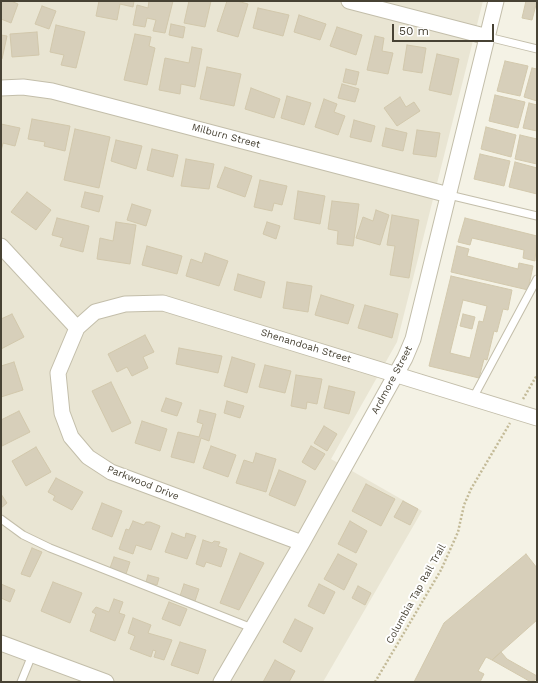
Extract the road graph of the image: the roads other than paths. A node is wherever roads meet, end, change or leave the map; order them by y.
1 (349, 1) edge
2 (496, 1) edge
3 (488, 37) junction
4 (537, 49) edge
5 (1, 88) edge
6 (449, 195) junction
7 (537, 216) edge
8 (1, 246) edge
9 (537, 279) edge
10 (77, 328) junction
11 (396, 374) junction
12 (472, 398) junction
13 (537, 418) edge
14 (1, 519) edge
15 (302, 543) junction
16 (252, 628) junction
17 (1, 643) edge
18 (32, 655) junction
19 (21, 682) edge
20 (106, 682) edge
21 (221, 682) edge

1 - 3 street
2 - 3 street, Ardmore Street
3 - 4 lane
3 - 6 street, Ardmore Street
5 - 6 street, Milburn Street
6 - 7 lane
6 - 11 street, Ardmore Street
8 - 10 street
9 - 12 lane
10 - 11 street, Shenandoah Street
10 - 15 street, Parkwood Drive
11 - 12 street, Shenandoah Street
11 - 15 street, Ardmore Street
12 - 13 street, Shenandoah Street
14 - 16 lane
15 - 16 street, Ardmore Street
16 - 21 street, Ardmore Street
17 - 18 street
18 - 19 lane
18 - 20 street

